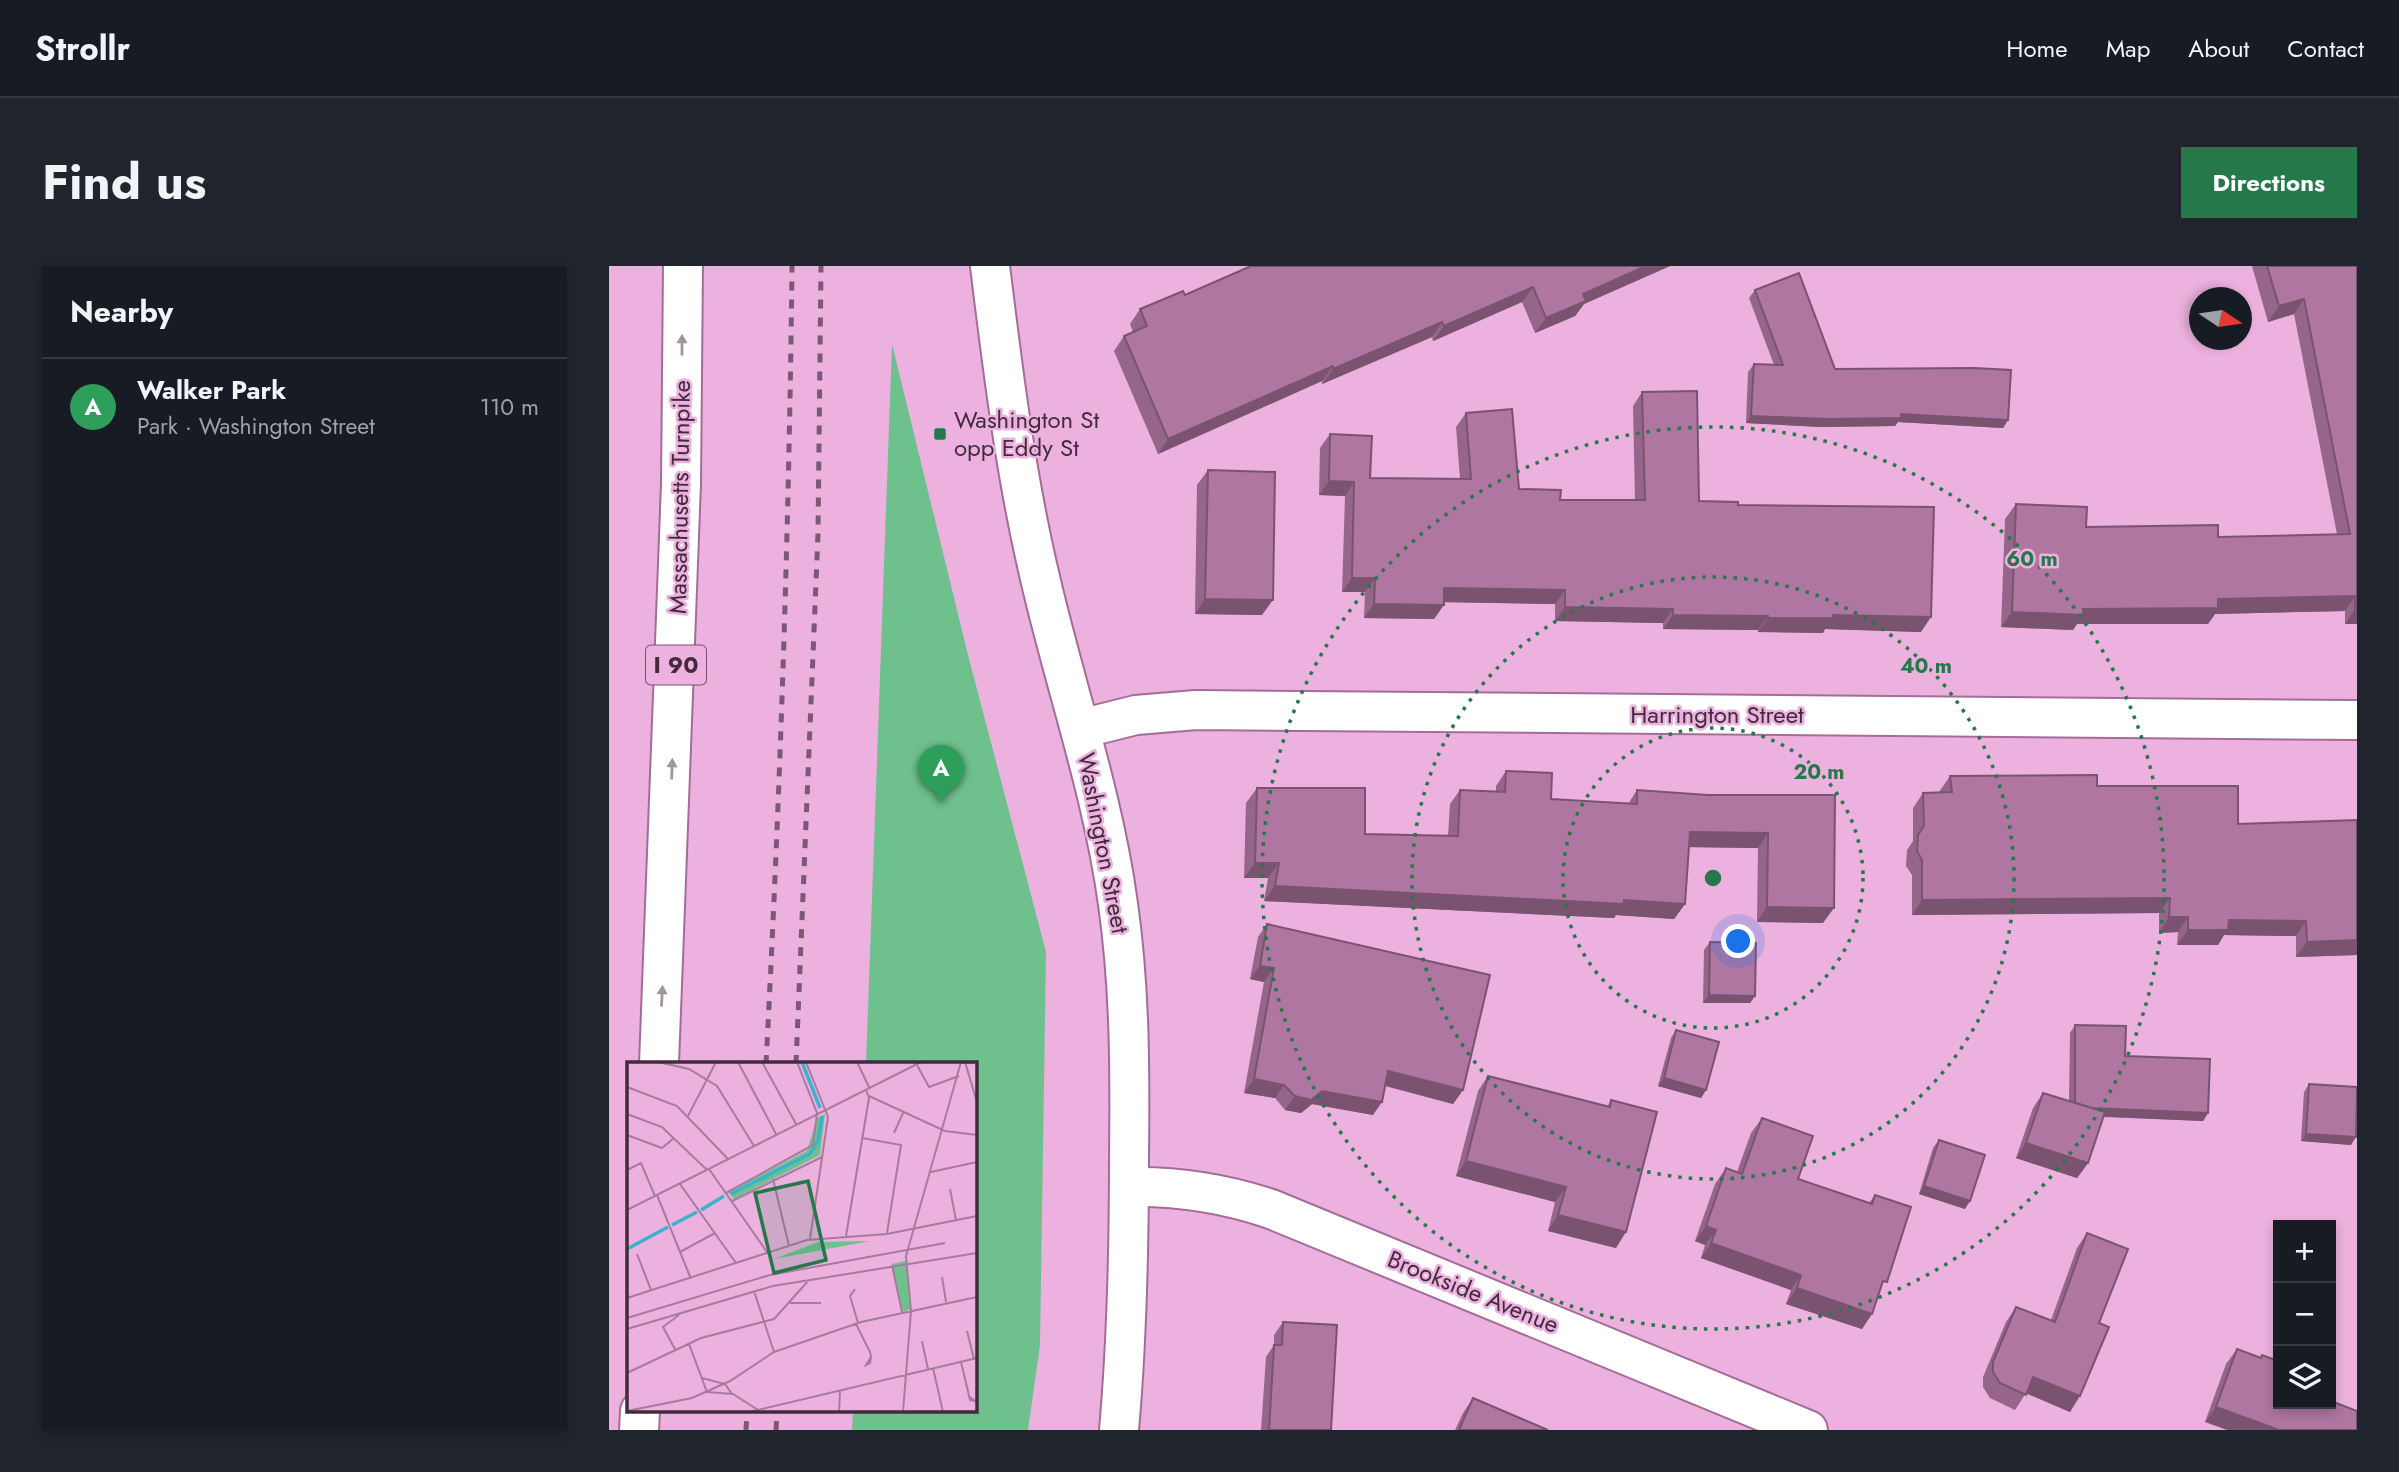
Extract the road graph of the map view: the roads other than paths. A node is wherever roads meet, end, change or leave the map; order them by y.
1 (683, 266) edge
2 (990, 266) edge
3 (2357, 720) edge
4 (1080, 729) junction
5 (659, 1062) edge
6 (1129, 1187) junction
7 (640, 1412) edge
8 (639, 1430) edge
9 (1119, 1430) edge
10 (1808, 1430) edge

5 -> 1 main road, Massachusetts Turnpike / I 90
2 - 4 main road, Washington Street
3 - 4 main road, Harrington Street
4 - 6 main road, Washington Street
6 - 9 main road, Washington Street
6 - 10 main road, Brookside Avenue
7 - 8 main road

